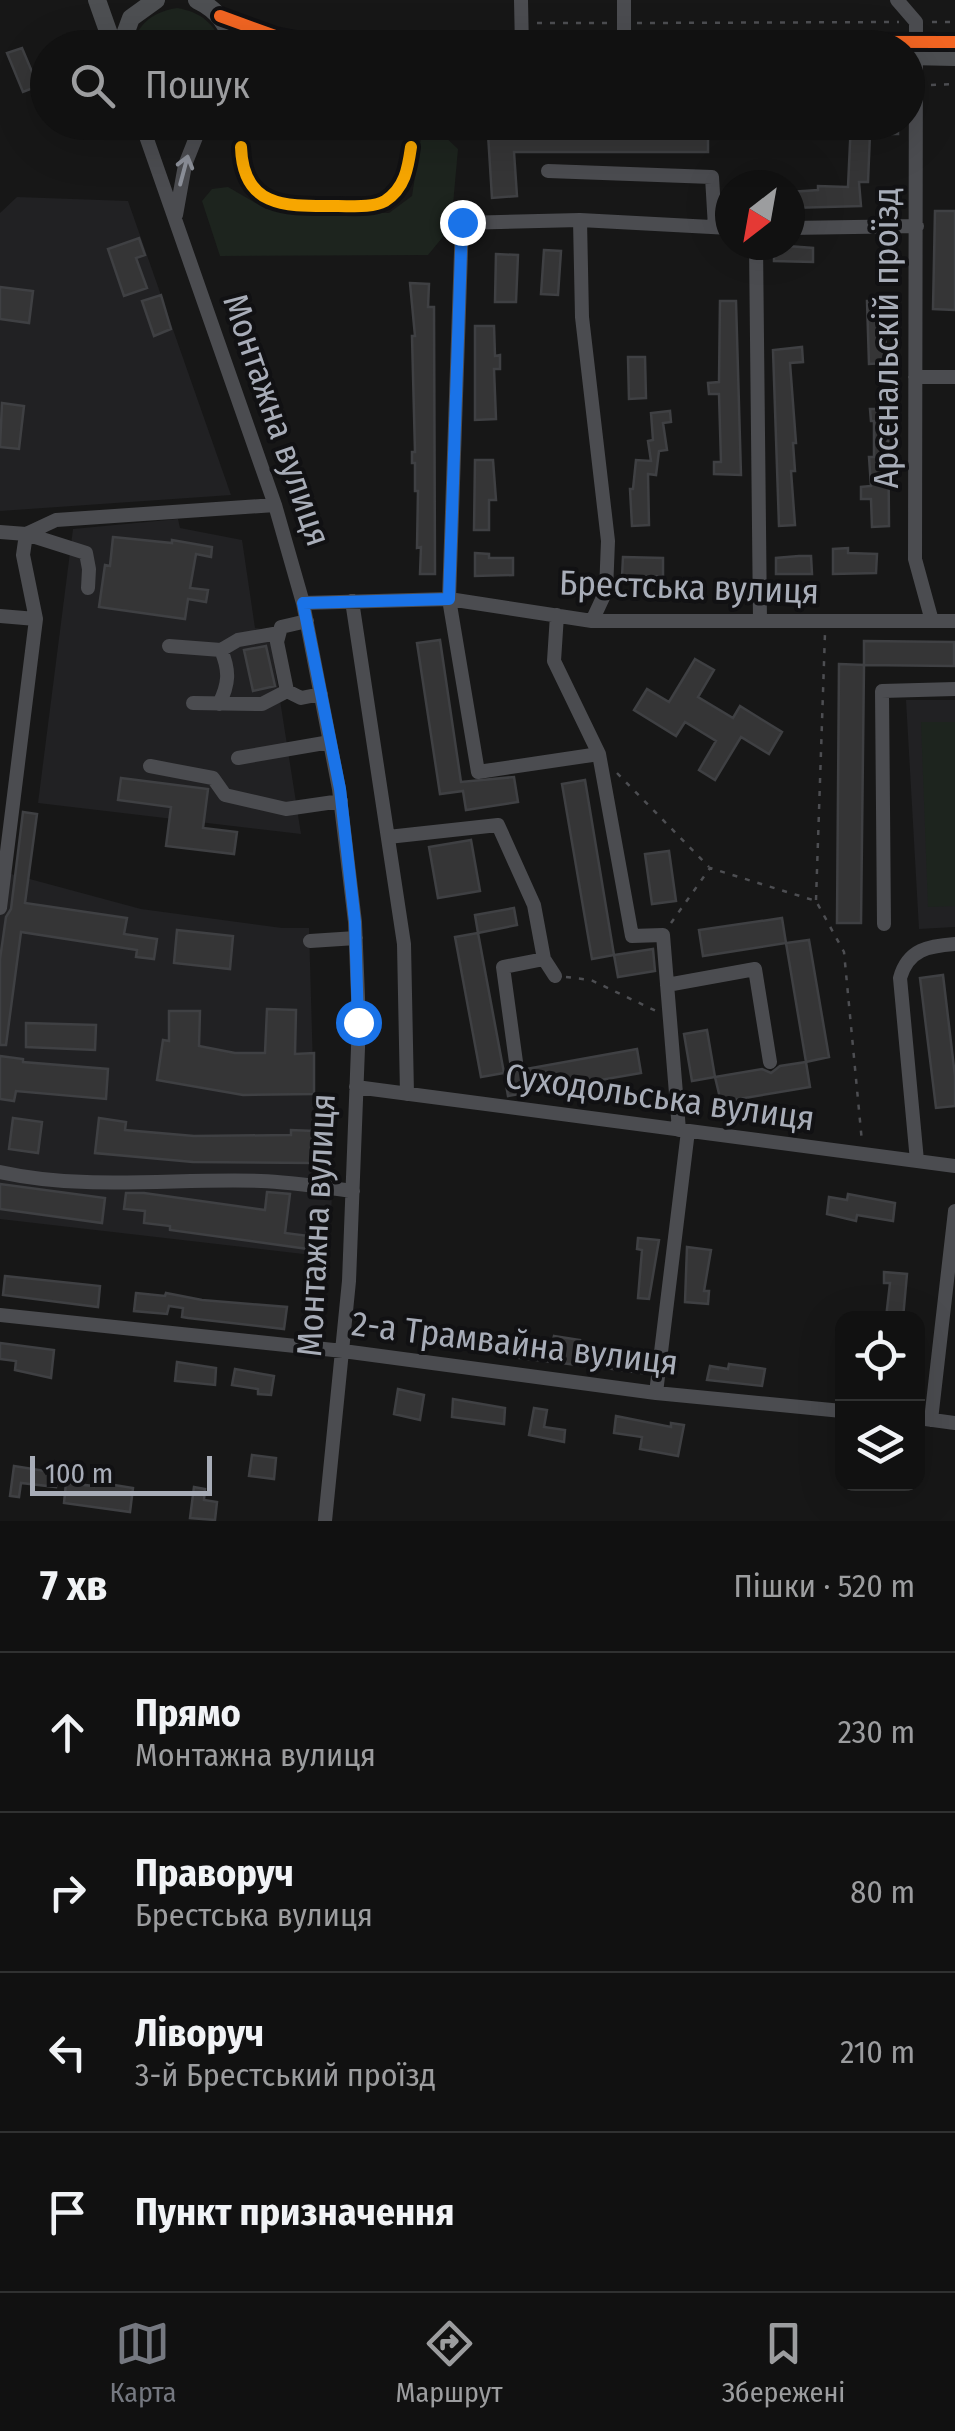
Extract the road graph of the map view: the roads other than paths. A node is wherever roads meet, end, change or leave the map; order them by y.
1 (97, 0) edge
2 (156, 0) edge
3 (197, 0) edge
4 (521, 0) edge
5 (624, 0) edge
6 (897, 0) edge
7 (220, 16) junction
8 (110, 30) edge
9 (125, 30) edge
10 (228, 30) edge
11 (258, 30) edge
12 (522, 30) edge
13 (625, 30) edge
14 (915, 30) edge
15 (955, 42) edge
16 (925, 48) edge
17 (925, 53) edge
18 (955, 57) edge
19 (147, 140) edge
20 (195, 140) edge
21 (916, 140) edge
22 (548, 171) dead end
23 (715, 192) edge
24 (175, 220) junction
25 (580, 220) junction
26 (918, 226) junction
27 (715, 227) edge
28 (805, 228) edge
29 (756, 260) edge
30 (915, 377) junction
31 (955, 377) edge
32 (275, 505) junction
33 (0, 532) edge
34 (26, 534) junction
35 (88, 588) dead end
36 (449, 599) junction
37 (352, 601) junction
38 (303, 603) junction
39 (557, 615) junction
40 (0, 616) edge
41 (36, 619) junction
42 (307, 621) junction
43 (760, 621) junction
44 (932, 621) junction
45 (955, 621) edge
46 (592, 622) junction
47 (279, 634) junction
48 (169, 646) dead end
49 (222, 650) junction
50 (955, 690) edge
51 (287, 691) junction
52 (321, 694) junction
53 (193, 703) dead end
54 (219, 704) junction
55 (330, 742) junction
56 (599, 754) junction
57 (238, 758) dead end
58 (150, 766) dead end
59 (341, 801) junction
60 (388, 837) junction
61 (3, 872) edge
62 (0, 908) edge
63 (884, 924) dead end
64 (356, 938) junction
65 (310, 941) dead end
66 (955, 944) edge
67 (544, 959) junction
68 (555, 976) road end
69 (667, 985) junction
70 (516, 1062) dead end
71 (770, 1062) dead end
72 (356, 1087) junction
73 (407, 1094) junction
74 (684, 1130) junction
75 (918, 1161) junction
76 (955, 1166) edge
77 (0, 1172) edge
78 (352, 1191) junction
79 (955, 1211) edge
80 (0, 1315) edge
81 (343, 1350) junction
82 (656, 1393) junction
83 (835, 1410) edge
84 (925, 1412) edge
85 (925, 1419) edge
86 (955, 1423) edge
87 (325, 1521) edge

1 - 8 main road
2 - 9 main road
3 - 7 main road
4 - 12 street
5 - 13 street
6 - 14 street, Арсєнальскій проїзд
7 - 10 main road
7 - 11 main road
15 - 16 main road
17 - 18 main road
19 - 24 street, Монтажна вулиця
24 -> 20 street
21 - 26 street, Арсєнальскій проїзд
22 - 23 street
24 - 32 street, Монтажна вулиця
25 - 27 street
25 - 36 street
25 - 46 street
26 - 28 street
26 - 30 street, Арсєнальскій проїзд
29 - 43 street
30 - 31 street
30 - 44 street, Арсєнальскій проїзд
32 - 34 street
32 - 38 street, Монтажна вулиця
33 - 34 street
34 - 35 street
34 - 41 street
36 - 37 street, Брестська вулиця
36 - 39 street, Брестська вулиця
36 - 56 street
37 - 38 street, Брестська вулиця
37 - 60 street
38 - 42 street, Монтажна вулиця
39 - 46 street, Брестська вулиця
39 - 56 street
40 - 41 street
41 - 61 street
42 - 47 street
42 - 52 street, Монтажна вулиця
43 - 44 street, Брестська вулиця
43 - 46 street, Брестська вулиця
44 - 45 street, Брестська вулиця
47 - 49 street
47 - 51 street
48 - 49 street
49 - 54 street
50 - 63 street
51 - 52 street
51 - 54 street
52 - 55 street, Монтажна вулиця
53 - 54 street
55 - 57 street
55 - 59 street, Монтажна вулиця
56 - 69 street
58 - 59 street
59 - 64 street, Монтажна вулиця
60 - 67 street
60 - 73 street
61 - 62 street
64 - 65 street
64 - 72 street, Монтажна вулиця
66 - 75 street
67 - 68 street
67 - 70 street
69 - 71 street
69 - 74 street
72 - 73 street, Суходольська вулиця
72 - 78 street, Монтажна вулиця
73 - 74 street, Суходольська вулиця
74 - 75 street, Суходольська вулиця
74 - 82 street
75 - 76 street, Суходольська вулиця
77 - 78 street
78 - 81 street, Монтажна вулиця
79 - 84 street
80 - 81 street, 2-а Трамвайна вулиця
81 - 82 street, 2-а Трамвайна вулиця
81 - 87 street, Монтажна вулиця
82 - 83 street, 2-а Трамвайна вулиця
85 - 86 street

